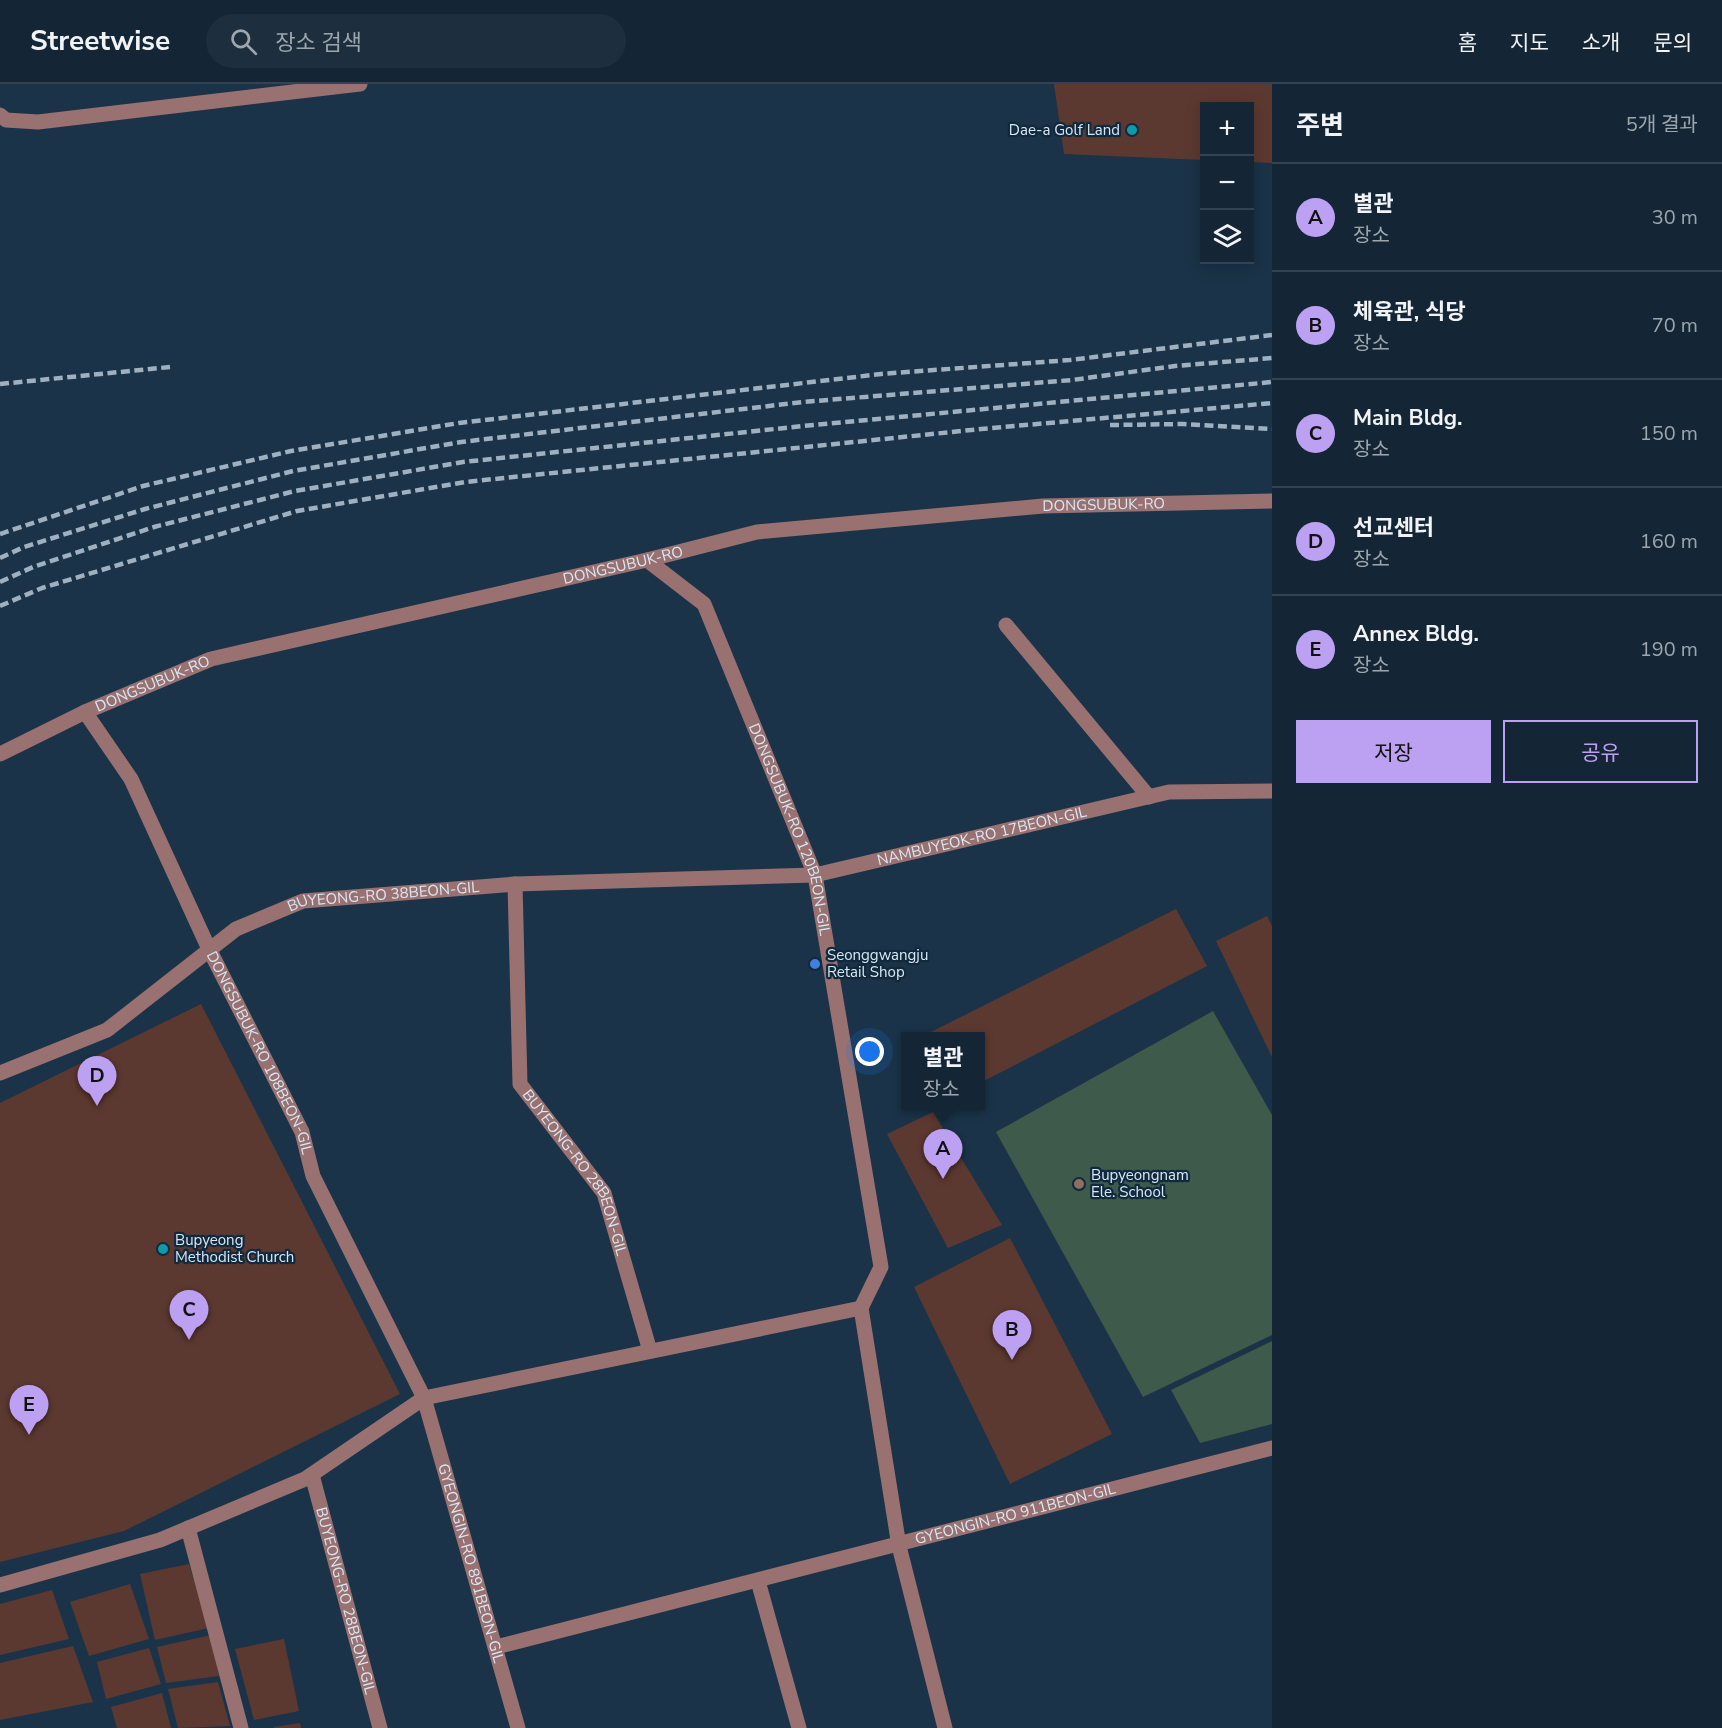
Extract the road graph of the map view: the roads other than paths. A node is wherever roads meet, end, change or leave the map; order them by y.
1 (360, 84) edge
2 (0, 115) edge
3 (1272, 501) edge
4 (647, 560) junction
5 (1006, 624) dead end
6 (85, 711) junction
7 (0, 754) edge
8 (1272, 791) edge
9 (1149, 797) junction
10 (815, 875) junction
11 (515, 884) junction
12 (209, 949) junction
13 (0, 1073) edge
14 (861, 1308) junction
15 (650, 1351) junction
16 (424, 1398) junction
17 (1272, 1448) edge
18 (312, 1475) junction
19 (188, 1528) junction
20 (899, 1546) junction
21 (758, 1581) junction
22 (0, 1586) edge
23 (496, 1647) junction
24 (241, 1728) edge
25 (380, 1728) edge
26 (518, 1728) edge
27 (799, 1728) edge
28 (945, 1728) edge

1 - 2 street
3 - 4 street, DONGSUBUK-RO
4 - 6 street, DONGSUBUK-RO
4 - 10 street, DONGSUBUK-RO 120BEON-GIL
5 - 9 street
6 - 7 street, DONGSUBUK-RO
6 - 12 street, DONGSUBUK-RO 108BEON-GIL
8 - 9 street, NAMBUYEOK-RO 17BEON-GIL
9 - 10 street, NAMBUYEOK-RO 17BEON-GIL
10 - 11 street, BUYEONG-RO 38BEON-GIL
10 - 14 street, DONGSUBUK-RO 120BEON-GIL
11 - 12 street, BUYEONG-RO 38BEON-GIL
11 - 15 street, BUYEONG-RO 28BEON-GIL
12 - 13 street, BUYEONG-RO 38BEON-GIL
12 - 16 street, DONGSUBUK-RO 108BEON-GIL
14 - 15 street
14 - 20 street
15 - 16 street
16 - 18 street
16 - 23 street, GYEONGIN-RO 891BEON-GIL
17 - 20 street, GYEONGIN-RO 911BEON-GIL
18 - 19 street
18 - 25 street, BUYEONG-RO 28BEON-GIL
19 - 22 street
19 - 24 street
20 - 21 street, GYEONGIN-RO 911BEON-GIL
20 - 28 street
21 - 23 street, GYEONGIN-RO 911BEON-GIL
21 - 27 street
23 - 26 street, GYEONGIN-RO 891BEON-GIL

